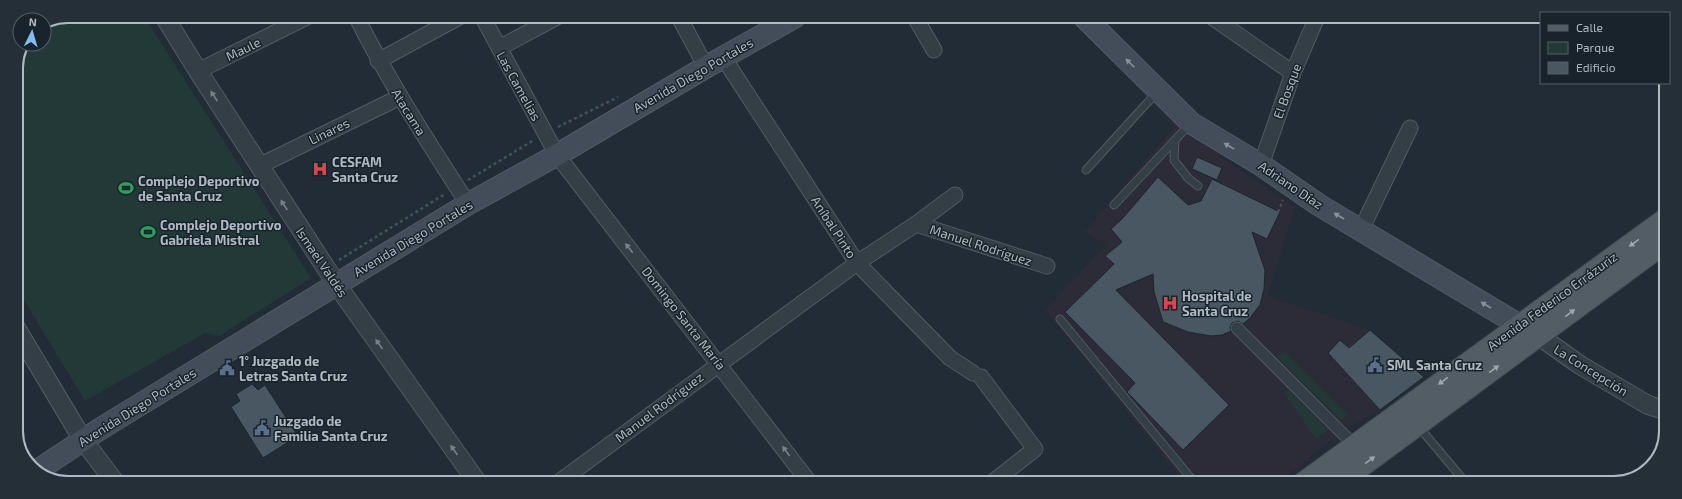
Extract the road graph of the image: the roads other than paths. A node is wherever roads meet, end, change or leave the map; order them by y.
1 (168, 23) edge
2 (296, 23) edge
3 (359, 23) edge
4 (447, 23) edge
5 (486, 23) edge
6 (546, 23) edge
7 (684, 23) edge
8 (782, 23) edge
9 (918, 23) edge
10 (1090, 23) edge
11 (1221, 23) edge
12 (1315, 23) edge
13 (499, 48) junction
14 (934, 50) dead end
15 (378, 61) junction
16 (715, 62) junction
17 (198, 71) junction
18 (1293, 73) junction
19 (1158, 90) junction
20 (400, 97) junction
21 (1191, 123) junction
22 (1410, 128) dead end
23 (1175, 140) junction
24 (557, 155) junction
25 (1261, 165) junction
26 (259, 166) junction
27 (1086, 170) dead end
28 (1198, 186) dead end
29 (955, 195) dead end
30 (468, 204) junction
31 (1114, 205) dead end
32 (916, 224) junction
33 (1659, 224) edge
34 (1361, 230) junction
35 (1659, 246) edge
36 (857, 263) junction
37 (1047, 266) dead end
38 (337, 284) junction
39 (1060, 319) dead end
40 (1520, 325) junction
41 (1237, 328) dead end
42 (1539, 336) junction
43 (23, 340) edge
44 (718, 363) junction
45 (1659, 408) edge
46 (1417, 425) junction
47 (83, 440) junction
48 (1355, 446) junction
49 (42, 467) edge
50 (110, 476) edge
51 (473, 476) edge
52 (567, 476) edge
53 (804, 476) edge
54 (1001, 476) edge
55 (1190, 476) edge
56 (1314, 476) edge
57 (1348, 476) edge
58 (1460, 476) edge

1 - 17 street, Ismael Valdés
2 - 17 street, Maule
3 - 15 street, Atacama
4 - 15 street
5 - 13 street, Las Camelias
6 - 13 street
7 - 16 street, Aníbal Pinto
8 - 16 main road, Avenida Diego Portales
9 - 14 street
19 -> 10 main road, Adriano Díaz
11 - 18 street
12 - 18 street, El Bosque
13 - 24 street, Las Camelias
15 - 20 street, Atacama
16 - 24 main road, Avenida Diego Portales
16 - 36 street, Aníbal Pinto
26 -> 17 street, Ismael Valdés
18 - 25 street, El Bosque
19 - 21 main road, Adriano Díaz
19 - 27 lane
20 - 26 street, Linares
20 - 30 street, Atacama
21 - 23 lane
25 -> 21 main road, Adriano Díaz
22 - 34 street
23 - 28 lane
23 - 31 lane
24 - 30 main road, Avenida Diego Portales
44 -> 24 street, Domingo Santa María
34 -> 25 main road, Adriano Díaz
38 -> 26 street, Ismael Valdés
29 - 32 street, Manuel Rodríguez
30 - 38 main road, Avenida Diego Portales
32 - 36 street, Manuel Rodríguez
32 - 37 street, Manuel Rodríguez
33 -> 40 main road, Avenida Federico Errázuriz
40 -> 34 main road, Adriano Díaz
42 -> 35 main road, Avenida Federico Errázuriz
36 - 44 street, Manuel Rodríguez
36 - 54 street, Aníbal Pinto
38 - 47 main road, Avenida Diego Portales
51 -> 38 street, Ismael Valdés
39 - 55 lane
40 - 42 main road, La Concepción
40 -> 48 main road, Avenida Federico Errázuriz
41 - 48 street
42 - 45 street, La Concepción
46 -> 42 main road, Avenida Federico Errázuriz
43 - 47 street
44 - 52 street, Manuel Rodríguez
53 -> 44 street, Domingo Santa María
57 -> 46 main road, Avenida Federico Errázuriz
46 - 58 lane
47 - 49 main road, Avenida Diego Portales
47 - 50 street
48 - 56 main road, Avenida Federico Errázuriz

